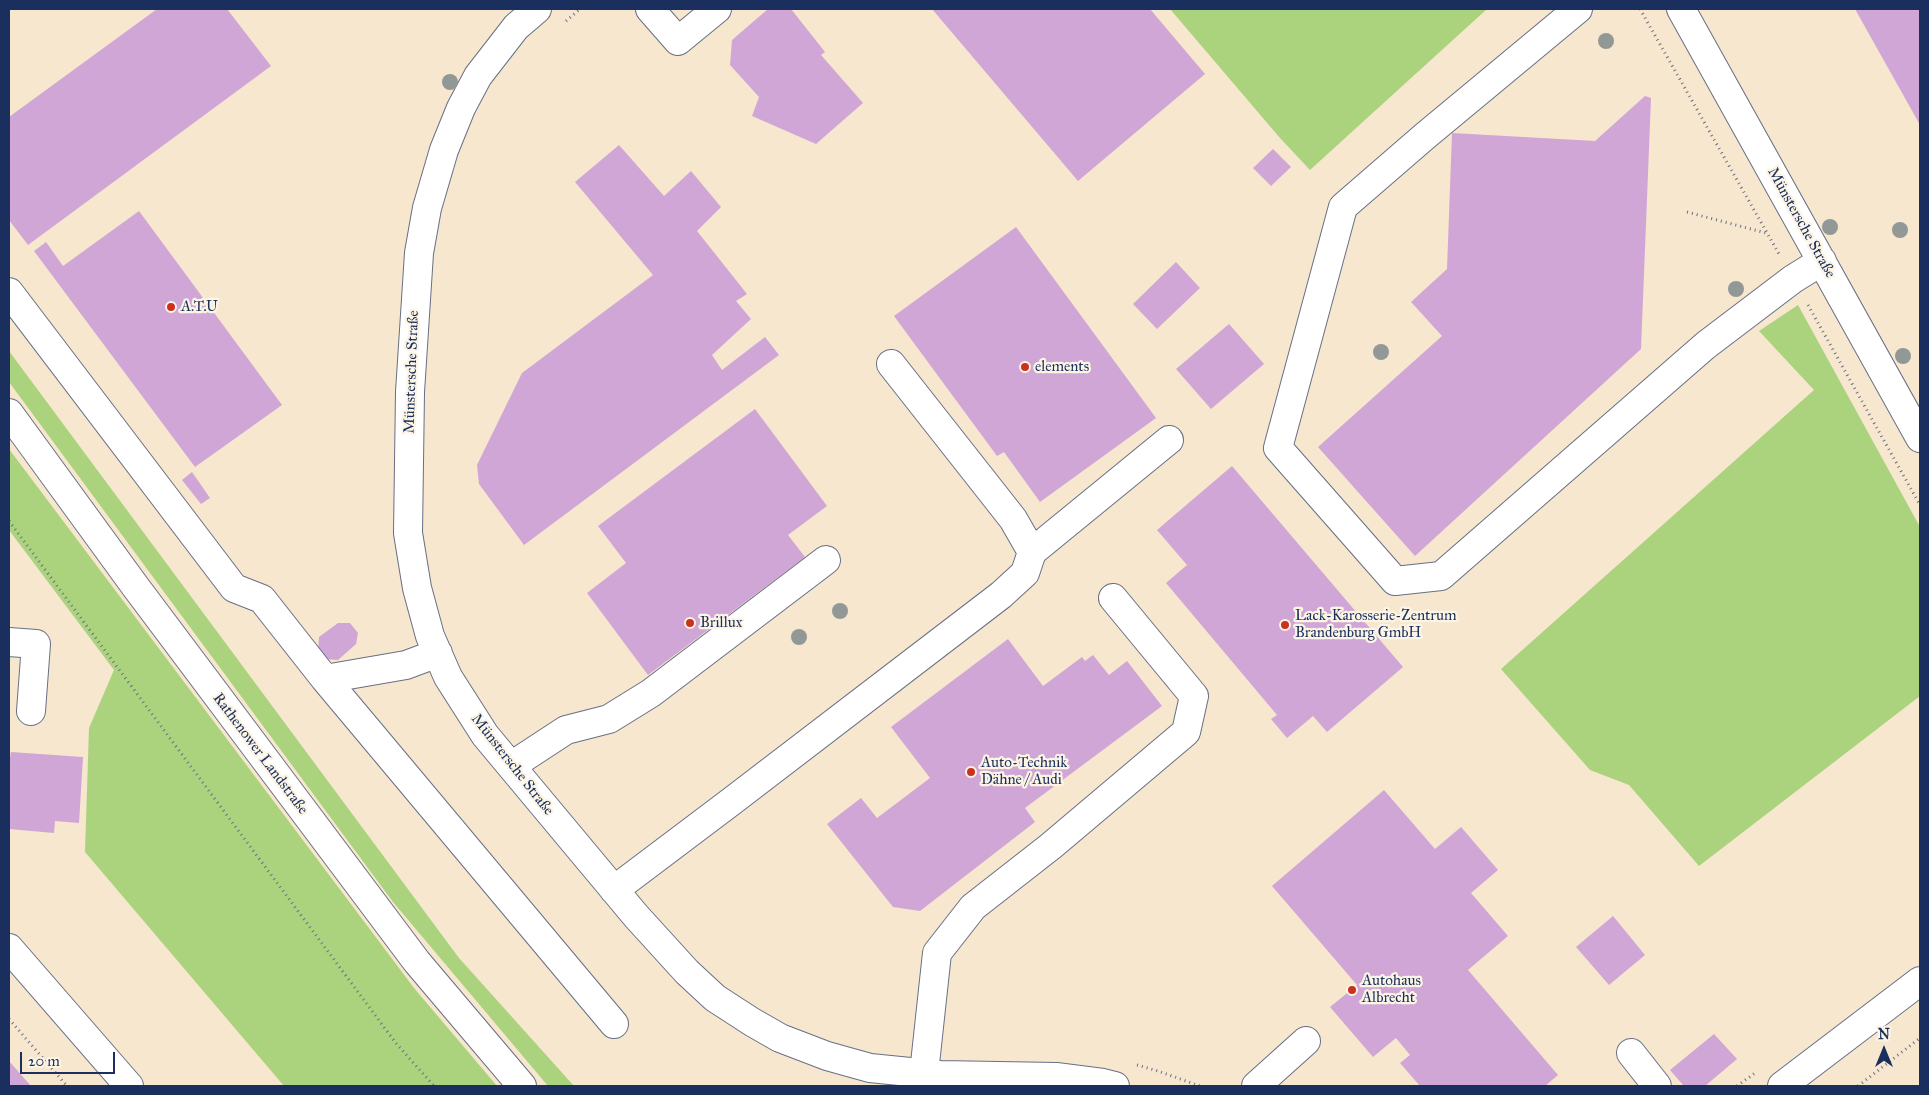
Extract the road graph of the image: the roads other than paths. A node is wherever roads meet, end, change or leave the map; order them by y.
1 (537, 9) edge
2 (650, 9) edge
3 (717, 9) edge
4 (1578, 9) edge
5 (1681, 9) edge
6 (1822, 261) junction
7 (9, 292) edge
8 (891, 364) dead end
9 (9, 413) edge
10 (1920, 436) edge
11 (1169, 440) dead end
12 (1032, 552) junction
13 (826, 560) dead end
14 (1113, 598) dead end
15 (9, 642) edge
16 (438, 653) junction
17 (325, 679) junction
18 (31, 711) dead end
19 (510, 766) junction
20 (614, 890) junction
21 (9, 948) edge
22 (1920, 981) edge
23 (614, 1024) dead end
24 (1306, 1041) dead end
25 (1632, 1053) dead end
26 (924, 1073) junction
27 (1026, 1081) edge
28 (129, 1086) edge
29 (522, 1086) edge
30 (1115, 1086) edge
31 (1256, 1086) edge
32 (1657, 1086) edge
33 (1782, 1086) edge

1 - 16 street, Münstersche Straße
2 - 3 street
4 - 6 street
5 - 6 street, Münstersche Straße
6 - 10 street, Münstersche Straße
7 - 17 street
8 - 12 street
9 - 29 street, Rathenower Landstraße
11 - 12 street
12 - 20 street
13 - 19 street
14 - 26 street
15 - 18 street
16 - 17 street
16 - 19 street, Münstersche Straße
17 - 23 street
19 - 20 street, Münstersche Straße
20 - 26 street, Münstersche Straße
21 - 28 street
22 - 33 street
24 - 31 street
25 - 32 street
26 - 27 street, Münstersche Straße
27 - 30 street, Münstersche Straße

